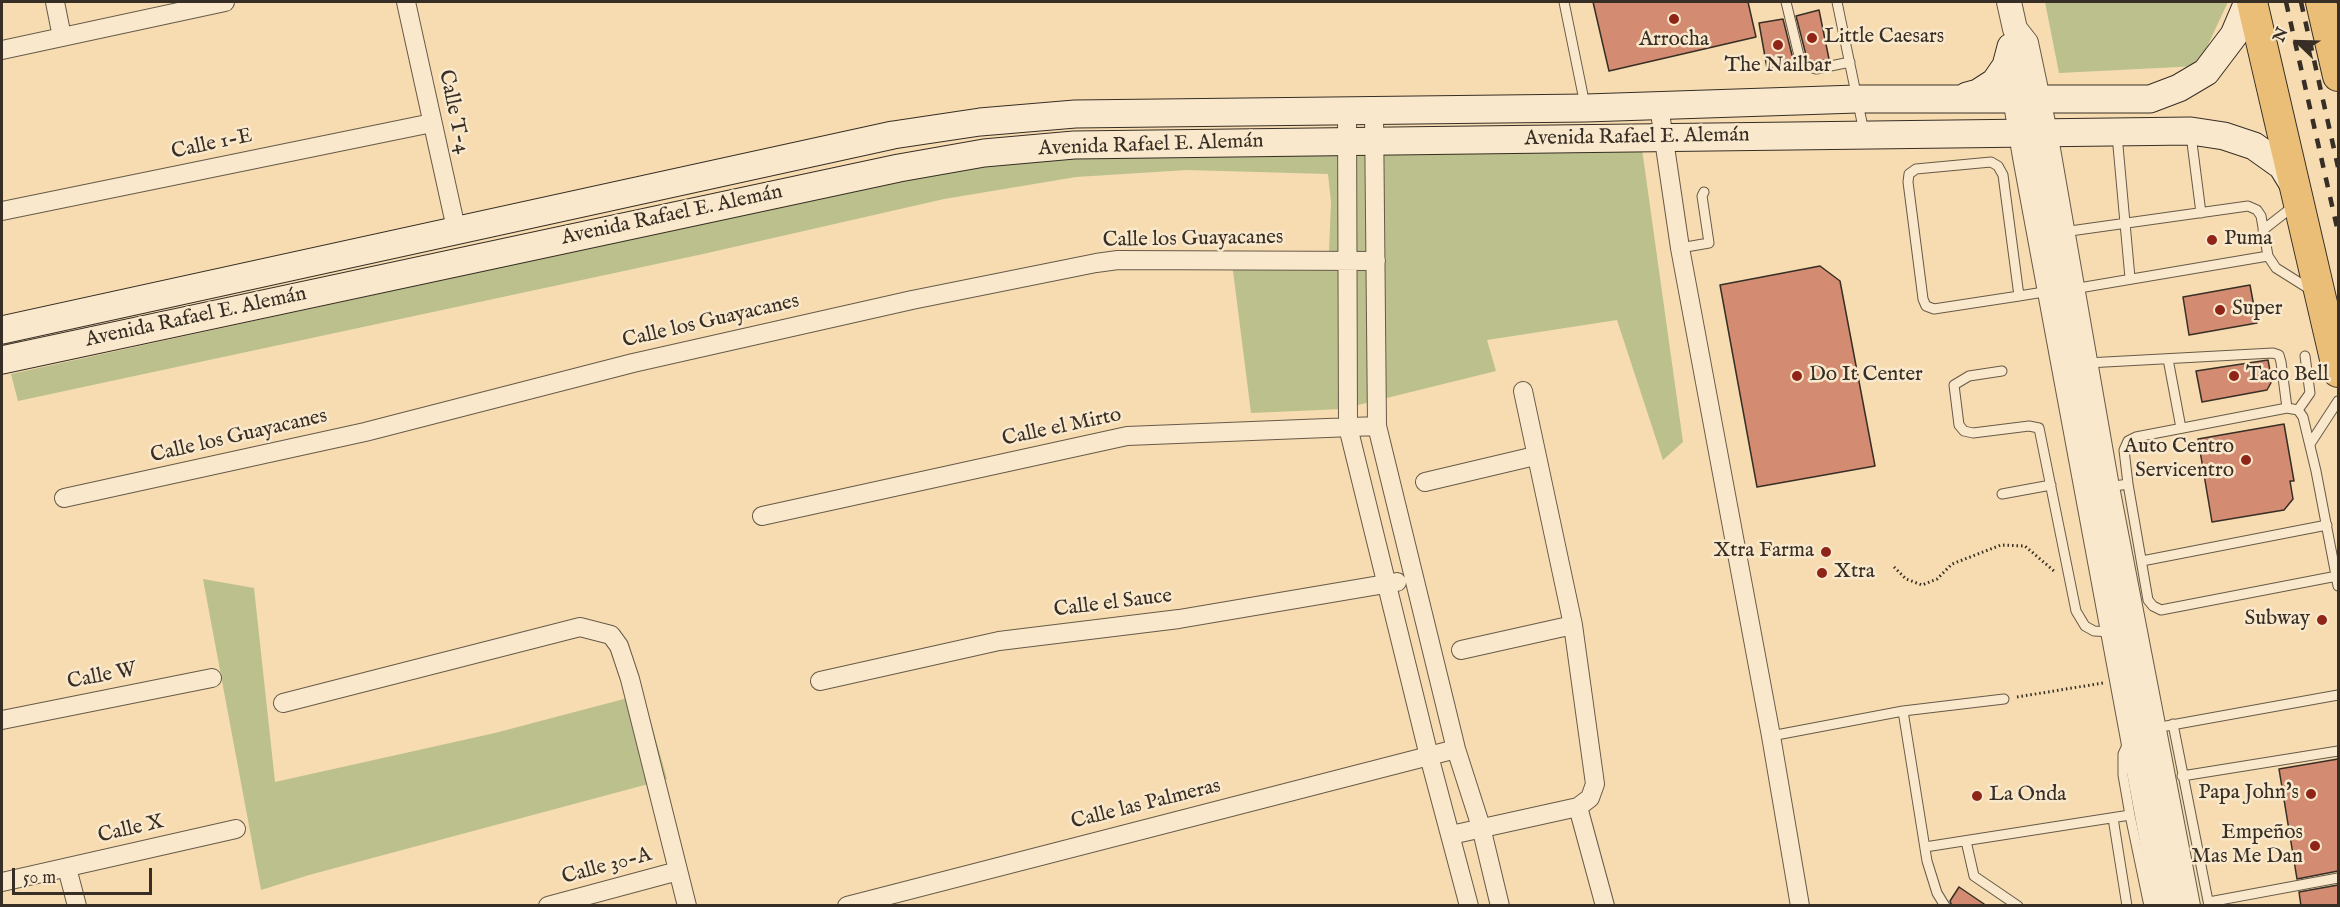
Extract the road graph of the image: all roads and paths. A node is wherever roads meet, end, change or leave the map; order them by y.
1 (55, 2) edge
2 (225, 2) edge
3 (406, 2) edge
4 (1564, 2) edge
5 (1786, 2) edge
6 (1837, 2) edge
7 (2009, 2) edge
8 (2250, 2) edge
9 (2321, 2) edge
10 (62, 37) junction
11 (2013, 38) junction
12 (2, 50) edge
13 (1850, 62) junction
14 (2338, 76) edge
15 (2027, 97) junction
16 (1959, 98) junction
17 (1857, 99) junction
18 (1659, 106) junction
19 (1586, 108) junction
20 (1347, 111) junction
21 (1374, 111) junction
22 (432, 123) junction
23 (2191, 131) junction
24 (2033, 132) junction
25 (2116, 132) junction
26 (1865, 134) junction
27 (1661, 137) junction
28 (1348, 141) junction
29 (1376, 141) junction
30 (1704, 192) dead end
31 (2299, 197) junction
32 (2, 211) edge
33 (2201, 213) junction
34 (2125, 223) junction
35 (2263, 230) junction
36 (2063, 231) junction
37 (457, 233) junction
38 (1680, 248) junction
39 (2268, 256) junction
40 (1376, 261) junction
41 (1346, 262) junction
42 (2130, 278) junction
43 (2062, 290) junction
44 (2019, 296) junction
45 (2322, 297) junction
46 (2, 330) edge
47 (2305, 356) dead end
48 (2168, 359) junction
49 (2, 360) edge
50 (2085, 363) junction
51 (2001, 372) dead end
52 (2338, 372) edge
53 (1523, 391) dead end
54 (2338, 401) edge
55 (2288, 408) junction
56 (2298, 410) junction
57 (1377, 426) junction
58 (1348, 427) junction
59 (2181, 428) junction
60 (2310, 444) junction
61 (1535, 456) junction
62 (1425, 482) dead end
63 (2051, 485) junction
64 (2108, 488) junction
65 (2002, 494) dead end
66 (64, 498) dead end
67 (762, 516) dead end
68 (2327, 525) junction
69 (2142, 561) junction
70 (1894, 567) dead end
71 (2070, 577) junction
72 (1413, 579) junction
73 (2338, 581) edge
74 (1386, 584) junction
75 (1573, 625) junction
76 (2113, 632) junction
77 (1461, 650) dead end
78 (212, 678) dead end
79 (2122, 680) junction
80 (820, 681) dead end
81 (2338, 695) edge
82 (2004, 699) joint
83 (283, 703) dead end
84 (1903, 711) junction
85 (2, 720) edge
86 (2153, 729) junction
87 (1771, 736) junction
88 (1456, 749) junction
89 (2338, 751) edge
90 (1429, 756) junction
91 (2182, 776) junction
92 (1578, 807) junction
93 (2130, 816) junction
94 (2113, 818) junction
95 (1481, 827) junction
96 (236, 829) dead end
97 (1451, 834) junction
98 (1966, 841) junction
99 (1925, 847) junction
100 (67, 868) junction
101 (678, 871) junction
102 (2338, 878) edge
103 (2, 882) edge
104 (2202, 904) edge
105 (77, 906) edge
106 (548, 906) edge
107 (687, 906) edge
108 (847, 906) edge
109 (1469, 906) edge
110 (1500, 906) edge
111 (1605, 906) edge
112 (1800, 906) edge
113 (1945, 906) edge
114 (2018, 906) edge
115 (2127, 906) edge
116 (2149, 906) edge
117 (2164, 906) edge

1 - 10 street
2 - 10 street
3 - 22 street, Calle T-4
4 - 19 lane
5 - 13 lane
6 - 13 lane
7 - 11 street
8 - 15 main road, Avenida Rafael E. Alemán
8 - 31 main road
9 - 14 main road
10 - 12 street
11 - 15 street
11 - 16 main road
13 - 17 lane
15 - 16 main road, Avenida Rafael E. Alemán
15 - 24 street
16 - 17 main road, Avenida Rafael E. Alemán
17 - 18 main road, Avenida Rafael E. Alemán
17 - 26 lane
18 - 19 main road, Avenida Rafael E. Alemán
18 - 27 street
19 - 21 main road, Avenida Rafael E. Alemán
20 - 21 main road, Avenida Rafael E. Alemán
20 - 28 street
20 - 37 main road, Avenida Rafael E. Alemán
21 - 29 street
22 - 32 street, Calle 1-E
22 - 37 street, Calle T-4
23 - 25 main road, Avenida Rafael E. Alemán
23 - 31 main road, Avenida Rafael E. Alemán
23 - 33 lane
24 - 25 main road, Avenida Rafael E. Alemán
24 - 26 main road, Avenida Rafael E. Alemán
24 - 36 street
24 - 43 street
25 - 34 lane
26 - 27 main road, Avenida Rafael E. Alemán
27 - 29 main road, Avenida Rafael E. Alemán
27 - 38 street
28 - 29 main road, Avenida Rafael E. Alemán
28 - 41 street
28 - 49 main road, Avenida Rafael E. Alemán
29 - 40 street
30 - 38 lane
31 - 35 lane
31 - 45 main road
33 - 34 lane
33 - 35 lane
34 - 36 lane
34 - 42 lane
35 - 39 lane
36 - 43 street
37 - 46 main road, Avenida Rafael E. Alemán
38 - 87 street
39 - 42 lane
39 - 45 lane
40 - 41 street, Calle los Guayacanes
40 - 57 street
41 - 58 street
41 - 66 street, Calle los Guayacanes
42 - 43 lane
43 - 44 lane
43 - 50 street
43 - 64 street
44 - 44 lane
45 - 52 main road
47 - 56 lane
48 - 50 lane
48 - 55 lane
48 - 59 lane
50 - 64 street
51 - 63 lane
53 - 61 street
54 - 60 lane
55 - 56 lane
55 - 59 lane
56 - 60 lane
57 - 58 street, Calle el Mirto
57 - 72 street
58 - 67 street, Calle el Mirto
58 - 74 street
59 - 64 lane
60 - 68 lane
61 - 62 street
61 - 75 street
63 - 65 lane
63 - 71 lane
64 - 69 lane
64 - 76 street
64 - 86 street
68 - 69 lane
68 - 73 lane
69 - 73 lane
70 - 71 path
71 - 76 lane
72 - 74 street, Calle el Sauce
72 - 88 street
74 - 80 street, Calle el Sauce
74 - 90 street
75 - 77 street
75 - 92 street
76 - 79 street
78 - 85 street, Calle W
79 - 82 path
79 - 86 street
81 - 86 lane
82 - 84 lane
83 - 101 street
84 - 87 lane
84 - 99 lane
86 - 91 lane
86 - 93 lane
86 - 104 street
86 - 117 street
87 - 112 street
88 - 90 street, Calle las Palmeras
88 - 95 street
89 - 91 lane
90 - 97 street
90 - 108 street, Calle las Palmeras
91 - 104 lane
92 - 95 street
92 - 111 street
93 - 94 lane
93 - 116 lane
94 - 98 lane
94 - 115 lane
95 - 97 street
95 - 110 street
96 - 100 street, Calle X
97 - 109 street
98 - 99 lane
98 - 114 lane
99 - 113 lane
100 - 103 street, Calle X
100 - 105 street
101 - 106 street, Calle 30-A
101 - 107 street
102 - 104 lane

